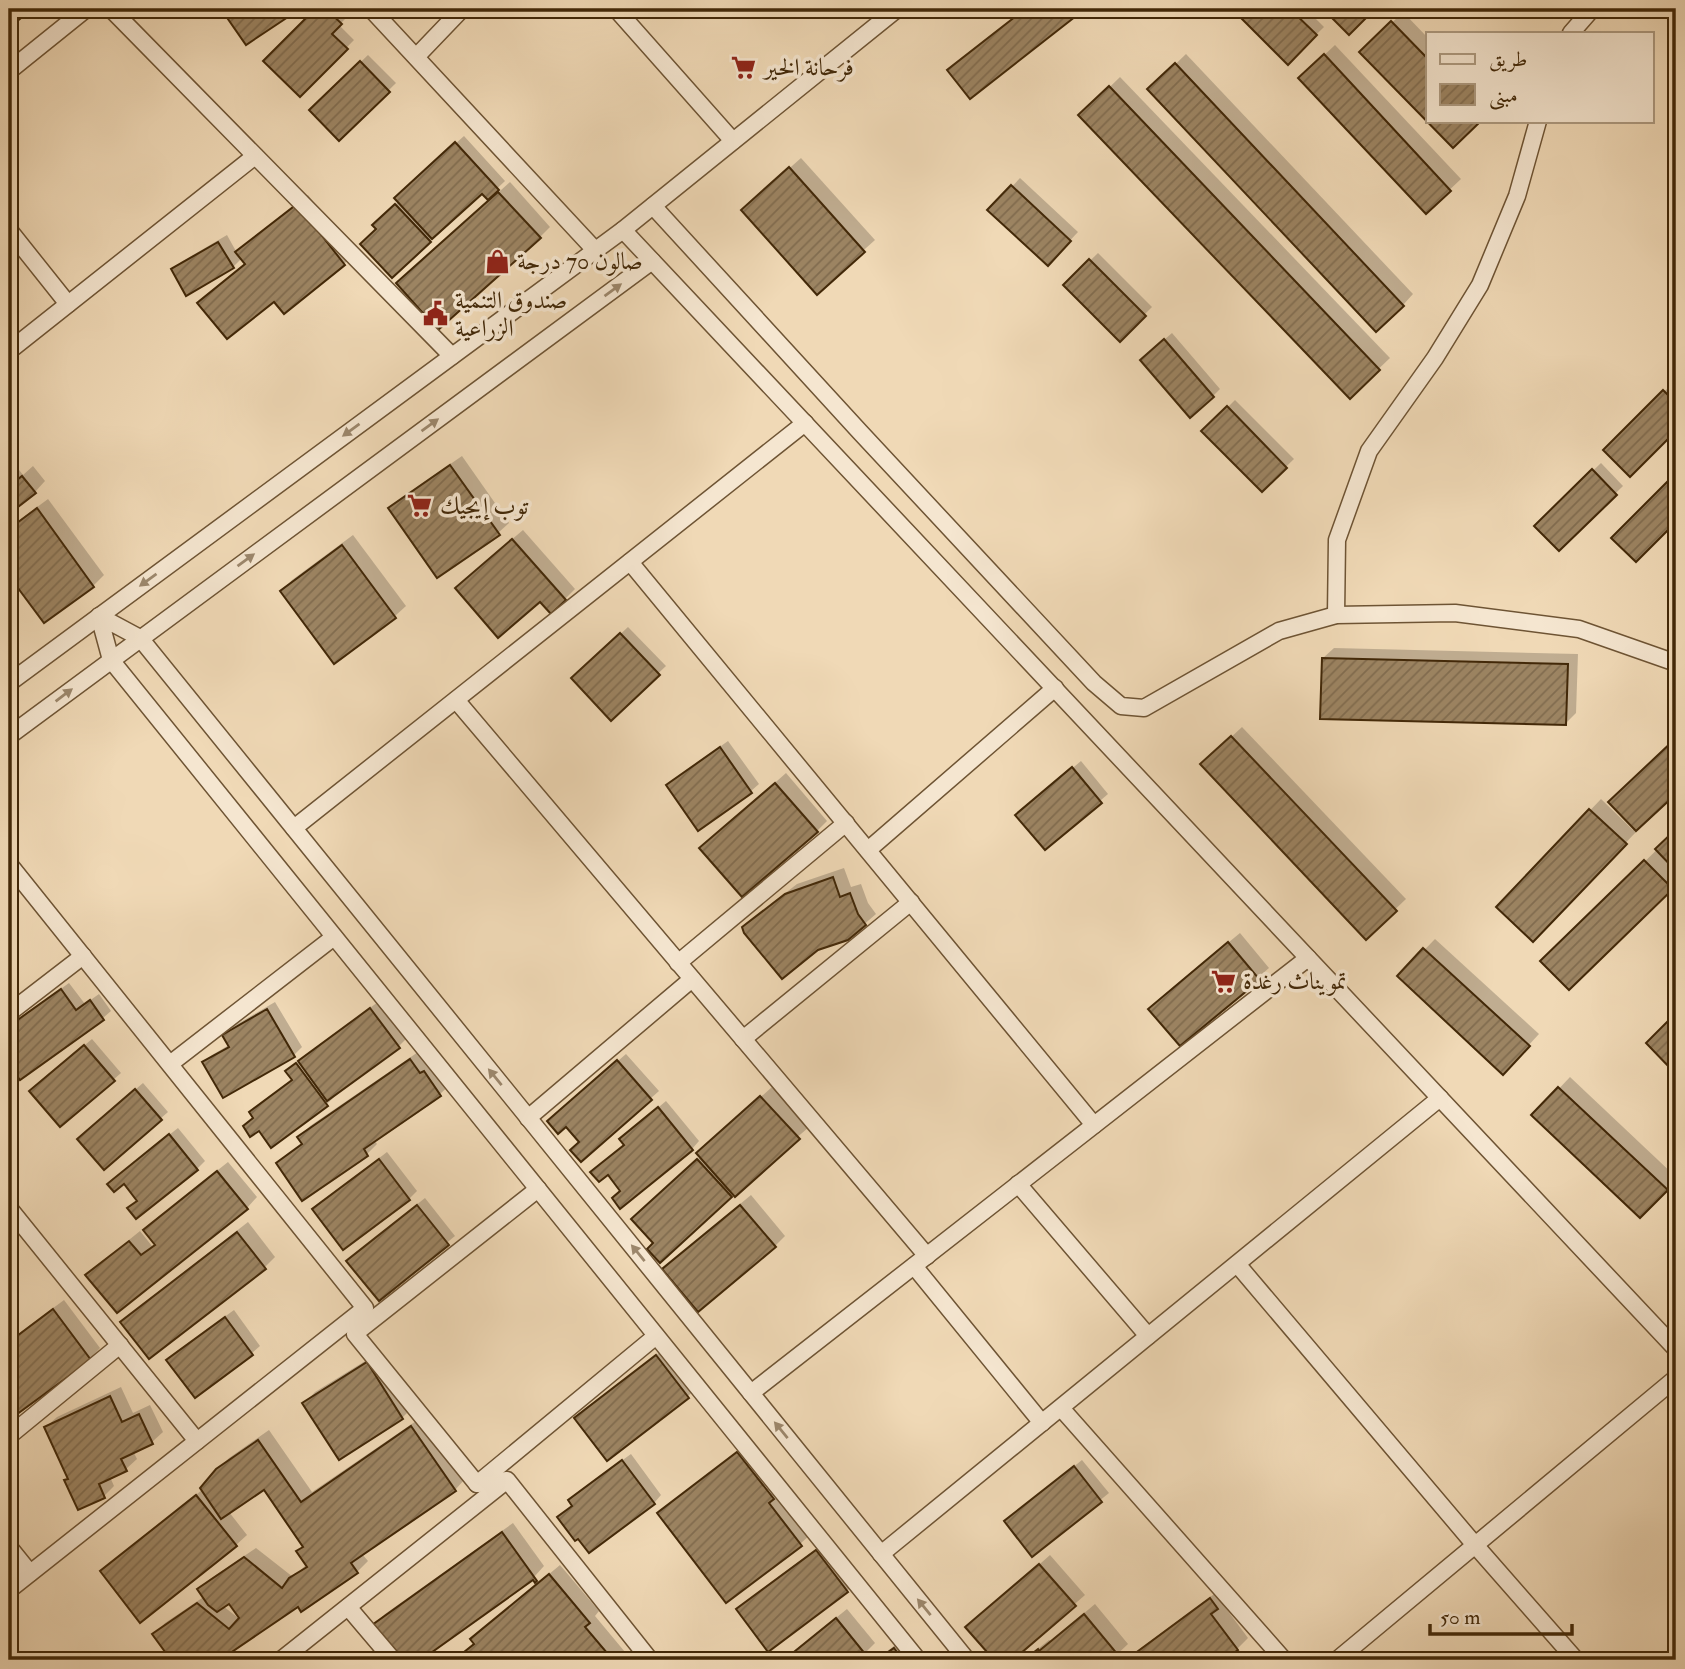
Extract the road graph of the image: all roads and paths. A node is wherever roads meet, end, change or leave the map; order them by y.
1 (86, 9) edge
2 (111, 9) edge
3 (371, 9) edge
4 (462, 9) edge
5 (616, 9) edge
6 (897, 9) edge
7 (1592, 9) edge
8 (1572, 32) edge
9 (416, 57) junction
10 (9, 71) edge
11 (1538, 122) edge
12 (733, 141) junction
13 (255, 156) junction
14 (653, 206) junction
15 (623, 229) junction
16 (9, 230) edge
17 (595, 250) junction
18 (652, 261) junction
19 (68, 304) junction
20 (9, 351) edge
21 (452, 356) junction
22 (805, 423) junction
23 (630, 562) junction
24 (1336, 615) junction
25 (99, 616) junction
26 (141, 638) junction
27 (111, 660) junction
28 (1676, 663) edge
29 (9, 683) edge
30 (1055, 688) junction
31 (456, 700) junction
32 (9, 736) edge
33 (846, 823) junction
34 (294, 828) junction
35 (867, 850) junction
36 (9, 864) edge
37 (911, 902) junction
38 (334, 937) junction
39 (83, 956) junction
40 (1308, 958) junction
41 (678, 963) junction
42 (692, 979) junction
43 (9, 1013) edge
44 (743, 1039) junction
45 (170, 1064) junction
46 (1440, 1098) junction
47 (528, 1118) junction
48 (1094, 1125) junction
49 (1018, 1184) junction
50 (538, 1189) junction
51 (9, 1208) edge
52 (920, 1261) junction
53 (1237, 1264) junction
54 (365, 1308) junction
55 (355, 1334) junction
56 (656, 1336) junction
57 (1148, 1336) junction
58 (120, 1345) junction
59 (1676, 1349) edge
60 (1676, 1378) edge
61 (751, 1393) junction
62 (1061, 1408) junction
63 (1042, 1423) junction
64 (9, 1436) edge
65 (197, 1441) junction
66 (507, 1480) junction
67 (477, 1483) junction
68 (1475, 1545) junction
69 (9, 1547) edge
70 (881, 1555) junction
71 (30, 1573) junction
72 (9, 1590) edge
73 (348, 1607) junction
74 (281, 1660) edge
75 (393, 1660) edge
76 (650, 1660) edge
77 (918, 1660) edge
78 (967, 1660) edge
79 (1284, 1660) edge
80 (1337, 1660) edge
81 (1576, 1660) edge

1 - 10 street
2 - 13 street
3 - 9 street
4 - 9 street
5 - 12 street
6 - 12 street
7 - 8 street
9 - 17 street
11 - 24 street
12 - 14 street
13 - 19 street
13 - 21 street
14 - 15 street
14 - 24 street
15 - 17 street
15 - 18 street
16 - 19 street
17 - 21 street
18 - 22 street
26 -> 18 street
19 - 20 street
21 -> 25 street
22 - 23 street
22 - 30 street
23 - 31 street
23 - 33 street
24 - 28 street
25 - 26 street
25 - 27 street
25 - 29 street
26 - 27 street
26 - 34 street
32 -> 27 street
27 - 38 street
30 - 35 street
30 - 40 street
31 - 34 street
31 - 41 street
33 - 35 street
33 - 41 street
47 -> 34 street
35 - 37 street
36 - 39 street
37 - 44 street
37 - 48 street
38 - 45 street
38 - 50 street
39 - 43 street
39 - 45 street
40 - 46 street
40 - 48 street
41 - 42 street
42 - 44 street
42 - 47 street
44 - 52 street
45 - 54 street
46 - 53 street
46 - 59 street
61 -> 47 street
48 - 49 street
49 - 52 street
49 - 57 street
50 - 55 street
50 - 56 street
51 - 58 street
52 - 61 street
52 - 63 street
53 - 57 street
53 - 68 street
54 - 55 street
54 - 65 street
55 - 67 street
56 - 67 street
56 - 77 street
57 - 62 street
58 - 64 street
58 - 65 street
60 - 68 street
70 -> 61 street
62 - 63 street
62 - 79 street
63 - 70 street
65 - 71 street
66 - 67 street
66 - 73 street
66 - 76 street
68 - 80 street
68 - 81 street
69 - 71 street
78 -> 70 street
71 - 72 street
73 - 74 street
73 - 75 street

